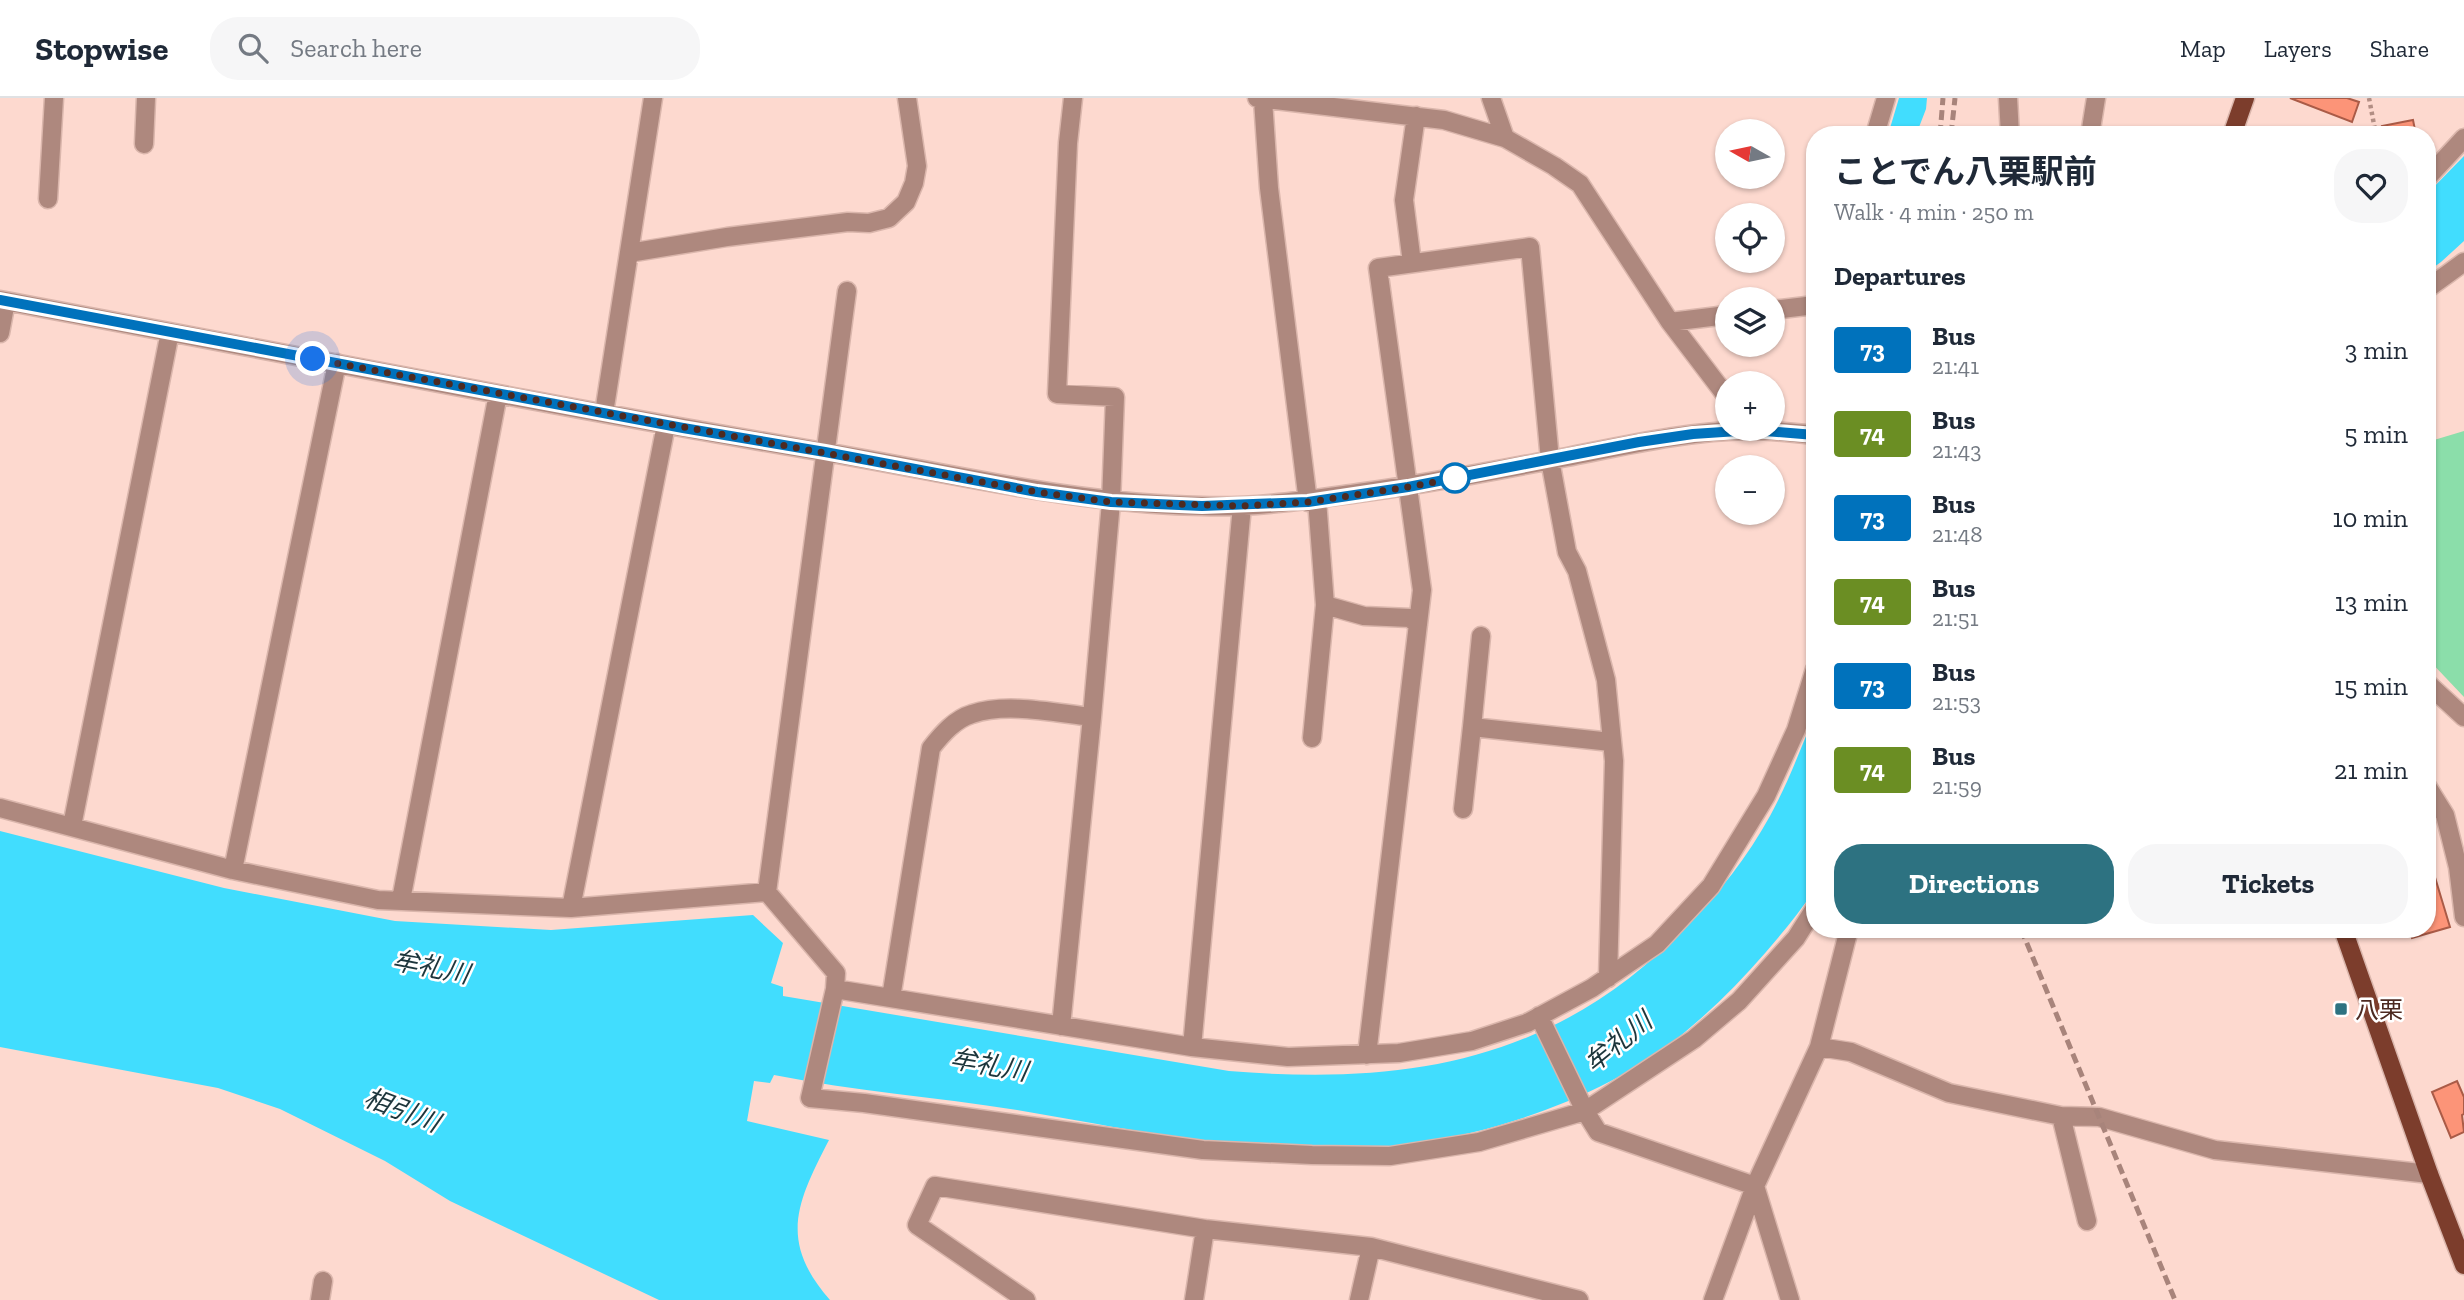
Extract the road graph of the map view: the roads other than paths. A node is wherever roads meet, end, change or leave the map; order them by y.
1 (54, 98) edge
2 (146, 98) edge
3 (653, 98) edge
4 (907, 98) edge
5 (1073, 98) edge
6 (1491, 98) edge
7 (1886, 98) edge
8 (2008, 98) edge
9 (2095, 98) edge
10 (2245, 98) edge
11 (1260, 99) edge
12 (1416, 116) junction
13 (1877, 126) edge
14 (2010, 126) edge
15 (2091, 126) edge
16 (2235, 126) edge
17 (1505, 138) junction
18 (2464, 138) edge
19 (144, 144) dead end
20 (2436, 168) edge
21 (48, 199) dead end
22 (629, 253) junction
23 (2464, 262) edge
24 (1412, 263) junction
25 (2436, 282) edge
26 (846, 291) dead end
27 (3, 301) edge
28 (1806, 306) edge
29 (1785, 309) edge
30 (1715, 316) edge
31 (1670, 322) junction
32 (170, 332) junction
33 (0, 333) edge
34 (337, 363) junction
35 (1715, 381) edge
36 (498, 394) junction
37 (604, 414) junction
38 (666, 425) junction
39 (1785, 432) edge
40 (1715, 433) edge
41 (1806, 434) edge
42 (825, 452) junction
43 (1550, 460) junction
44 (1408, 487) junction
45 (1312, 501) junction
46 (1111, 502) junction
47 (1242, 506) junction
48 (1325, 605) junction
49 (1418, 625) junction
50 (1481, 636) dead end
51 (2436, 691) edge
52 (1806, 698) edge
53 (1092, 717) junction
54 (2464, 717) edge
55 (1472, 727) junction
56 (1312, 738) dead end
57 (1611, 741) junction
58 (2436, 800) edge
59 (0, 808) edge
60 (1462, 809) dead end
61 (72, 826) junction
62 (233, 870) junction
63 (767, 892) junction
64 (401, 900) junction
65 (571, 908) junction
66 (2464, 917) edge
67 (1806, 922) edge
68 (1847, 938) edge
69 (2346, 938) edge
70 (1608, 978) junction
71 (835, 989) junction
72 (891, 998) junction
73 (1539, 1016) junction
74 (1061, 1026) junction
75 (1192, 1047) junction
76 (1819, 1047) junction
77 (1367, 1055) junction
78 (1585, 1111) junction
79 (2061, 1116) junction
80 (2429, 1174) junction
81 (1755, 1186) junction
82 (2087, 1221) dead end
83 (1205, 1229) junction
84 (1371, 1247) junction
85 (2462, 1254) edge
86 (323, 1282) dead end
87 (1529, 1294) edge
88 (320, 1300) edge
89 (1026, 1300) edge
90 (1194, 1300) edge
91 (1359, 1300) edge
92 (1579, 1300) edge
93 (1713, 1300) edge
94 (1790, 1300) edge

1 - 21 street
2 - 19 street
3 - 22 street
4 - 22 street
5 - 46 street
6 - 17 street
7 - 13 street
8 - 14 street
9 - 15 street
10 - 16 main road
11 - 12 street
11 - 45 street
12 - 17 street
12 - 24 street
17 - 31 street
18 - 20 street
22 - 37 street
23 - 25 street
24 - 43 street
24 - 44 street
26 - 42 street
27 - 32 street
27 - 33 street
28 - 29 street
30 - 31 street
31 - 35 street
32 - 34 street
32 - 61 street
34 - 36 street
34 - 62 street
36 - 37 street
36 - 64 street
37 - 38 street
38 - 42 street
38 - 65 street
39 - 41 street
40 - 43 street
42 - 46 street
42 - 63 street
43 - 44 street
43 - 57 street
44 - 45 street
44 - 49 street
45 - 47 street
45 - 48 street
46 - 47 street
46 - 53 street
47 - 75 street
48 - 49 street
48 - 56 street
49 - 77 street
50 - 55 street
51 - 54 street
52 - 70 street
53 - 72 street
53 - 74 street
55 - 57 street
55 - 60 street
57 - 70 street
58 - 66 street
59 - 61 street
61 - 62 street
62 - 64 street
63 - 65 street
63 - 71 street
64 - 65 street
67 - 78 street
68 - 76 street
69 - 80 main road
70 - 73 street
71 - 72 street
71 - 78 street
72 - 74 street
73 - 77 street
73 - 78 street
74 - 75 street
75 - 77 street
76 - 79 street
76 - 81 street
78 - 81 street
79 - 80 street
79 - 82 street
80 - 85 main road
81 - 93 street
81 - 94 street
83 - 84 street
83 - 89 street
83 - 90 street
84 - 87 street
84 - 91 street
86 - 88 street
87 - 92 street

